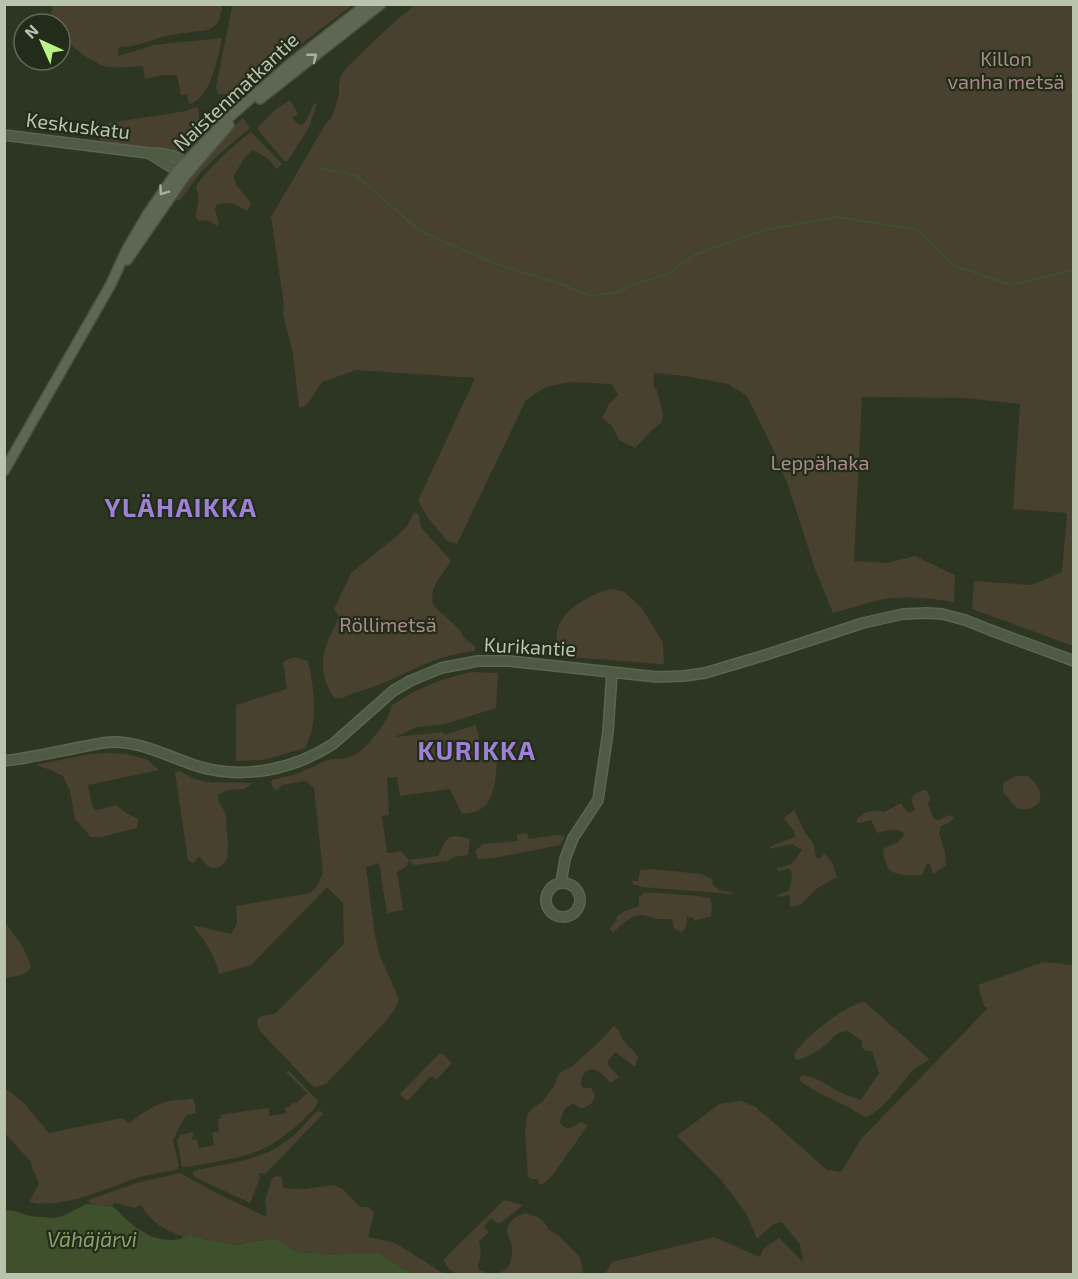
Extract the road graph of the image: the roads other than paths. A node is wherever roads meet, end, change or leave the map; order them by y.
1 (367, 4) edge
2 (381, 4) edge
3 (4, 135) edge
4 (148, 153) junction
5 (189, 164) junction
6 (181, 173) junction
7 (4, 471) edge
8 (1074, 661) edge
9 (612, 672) junction
10 (4, 761) edge
11 (561, 883) dead end

1 - 5 main road, Naistenmatkantie
5 -> 2 main road, Naistenmatkantie
3 - 4 main road, Keskuskatu
4 - 5 main road, Keskuskatu
4 - 6 main road, Keskuskatu
5 - 6 main road, Naistenmatkantie
6 - 7 main road, Naistenmatkantie
8 - 9 main road, Kurikantie
9 - 10 main road, Kurikantie
9 - 11 main road

